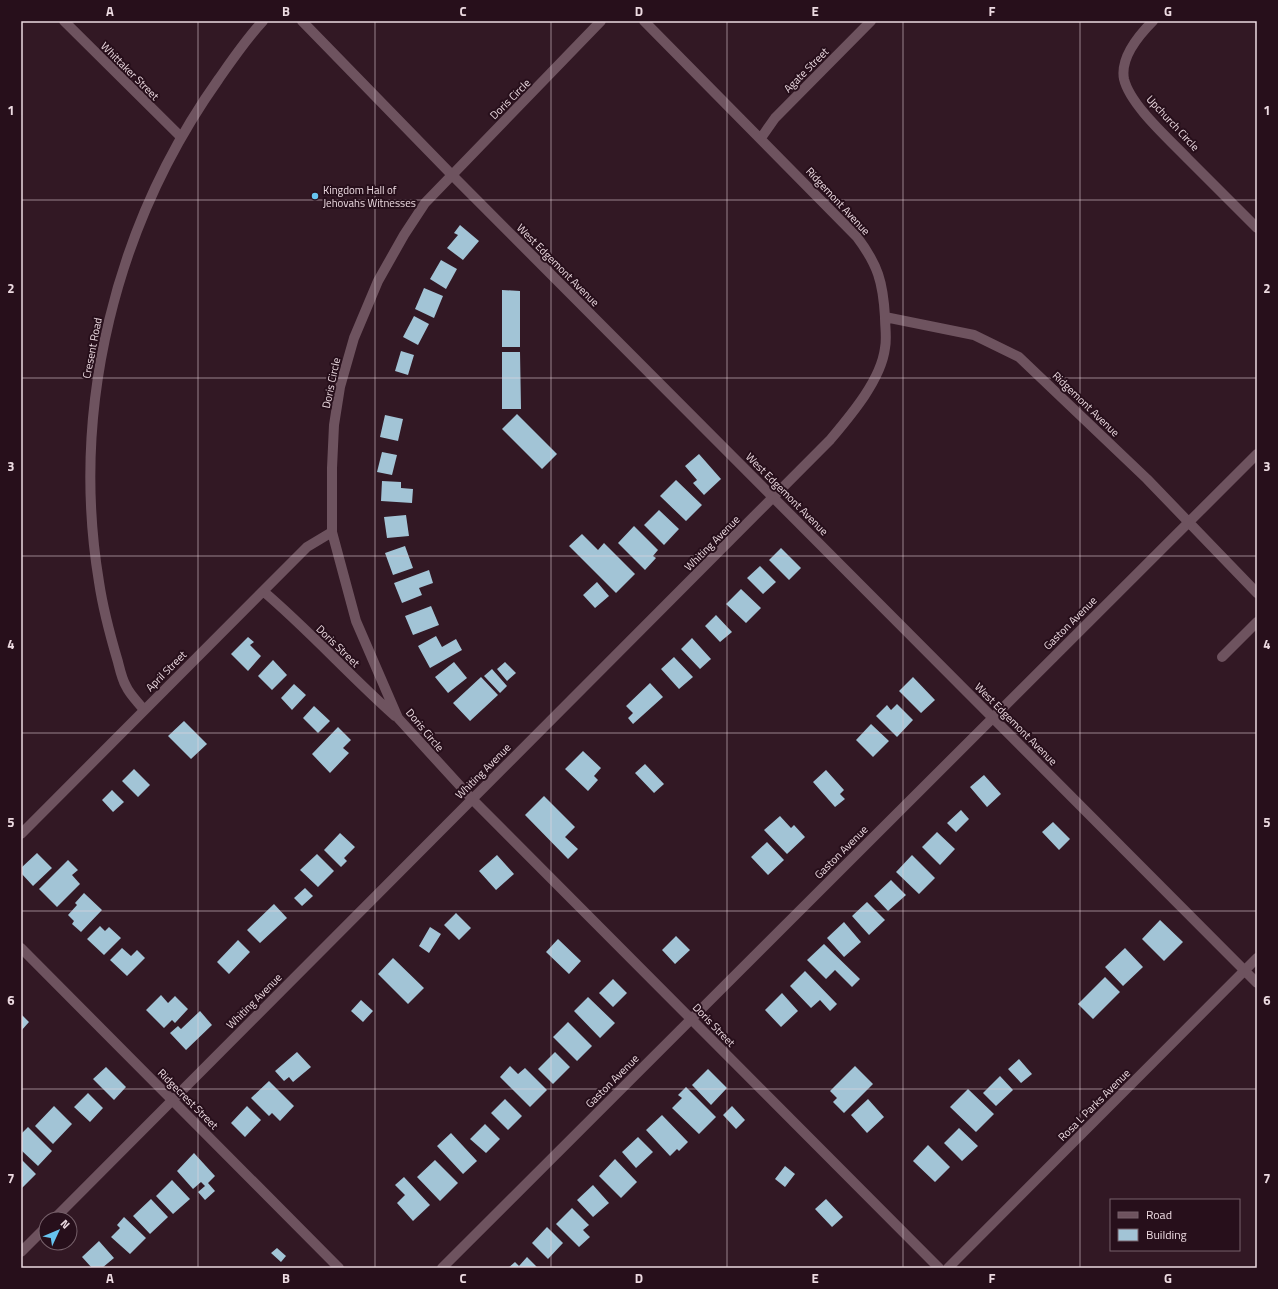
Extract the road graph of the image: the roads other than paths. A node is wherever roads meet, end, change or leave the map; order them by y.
1 (64, 21) edge
2 (263, 21) edge
3 (302, 21) edge
4 (601, 21) edge
5 (644, 21) edge
6 (871, 21) edge
7 (1153, 21) edge
8 (181, 137) junction
9 (761, 138) junction
10 (451, 174) junction
11 (1257, 228) edge
12 (885, 317) junction
13 (1257, 454) edge
14 (774, 498) junction
15 (1187, 523) junction
16 (332, 532) junction
17 (262, 591) junction
18 (1257, 593) edge
19 (1257, 622) edge
20 (1222, 657) dead end
21 (144, 710) junction
22 (992, 717) junction
23 (398, 718) junction
24 (472, 799) junction
25 (21, 834) edge
26 (21, 948) edge
27 (1257, 958) edge
28 (1244, 971) junction
29 (1257, 983) edge
30 (691, 1019) junction
31 (172, 1100) junction
32 (62, 1211) edge
33 (38, 1235) edge
34 (21, 1252) edge
35 (338, 1268) edge
36 (442, 1268) edge
37 (939, 1268) edge
38 (948, 1268) edge

1 - 8 street, Whittaker Street
2 - 8 street, Cresent Road
3 - 10 street, West Edgemont Avenue
4 - 10 street, Doris Circle
5 - 9 street, Ridgemont Avenue
6 - 9 street, Agate Street
7 - 11 street, Upchurch Circle
8 - 21 street, Cresent Road
9 - 12 street, Ridgemont Avenue
10 - 14 street, West Edgemont Avenue
10 - 16 street, Doris Circle
12 - 14 street, Whiting Avenue
12 - 15 street, Ridgemont Avenue
13 - 15 street, Gaston Avenue
14 - 22 street, West Edgemont Avenue
14 - 24 street, Whiting Avenue
15 - 18 street, Ridgemont Avenue
15 - 22 street, Gaston Avenue
16 - 17 street, April Street
16 - 23 street, Doris Circle
17 - 21 street, April Street
17 - 23 street, Doris Street
19 - 20 street
21 - 25 street, April Street
22 - 28 street, West Edgemont Avenue
22 - 30 street, Gaston Avenue
23 - 24 street, Doris Circle
24 - 30 street, Doris Street
24 - 31 street, Whiting Avenue
26 - 31 street, Ridgecrest Street
27 - 28 street, Rosa L Parks Avenue
28 - 29 street, West Edgemont Avenue
28 - 38 street, Rosa L Parks Avenue
30 - 36 street, Gaston Avenue
30 - 37 street, Doris Street
31 - 32 street, Whiting Avenue
31 - 35 street, Ridgecrest Street
33 - 34 street

